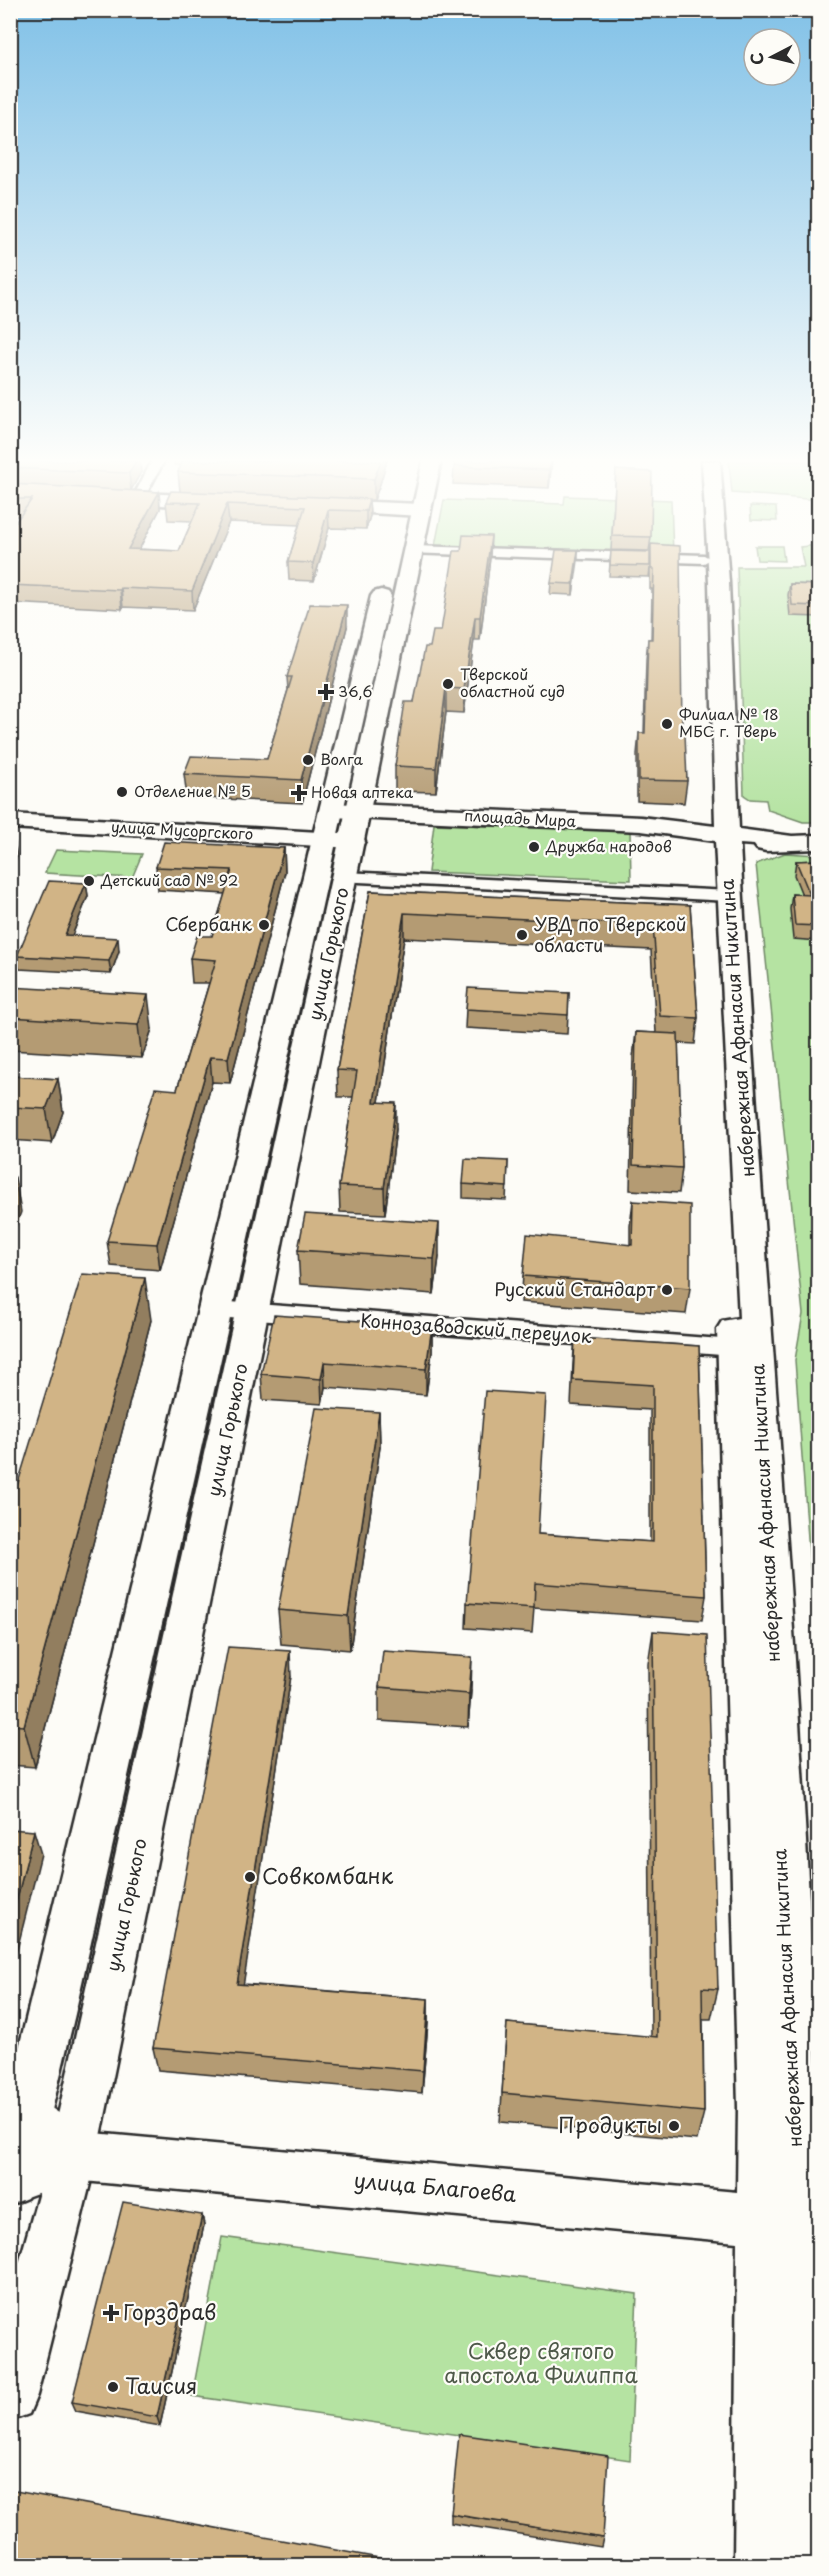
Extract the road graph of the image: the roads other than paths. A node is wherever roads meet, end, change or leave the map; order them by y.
1 (384, 581) edge
2 (405, 581) edge
3 (712, 581) edge
4 (10, 821) edge
5 (342, 825) junction
6 (788, 842) junction
7 (819, 842) edge
8 (720, 859) junction
9 (345, 877) junction
10 (235, 1311) junction
11 (735, 1348) junction
12 (19, 2117) edge
13 (73, 2156) junction
14 (11, 2180) edge
15 (779, 2220) junction
16 (10, 2395) edge
17 (762, 2565) edge
18 (800, 2565) edge

1 - 5 main road, улица Горького
2 - 5 main road, улица Горького
3 - 8 main road, набережная Афанасия Никитина
4 - 5 main road, улица Мусоргского
5 - 8 main road, площадь Мира
5 - 9 main road, улица Горького
5 - 10 main road, улица Горького
6 - 7 main road
6 - 8 main road
6 - 8 main road
8 - 9 street
8 - 11 main road, набережная Афанасия Никитина
8 - 15 main road, набережная Афанасия Никитина
9 - 10 main road, улица Горького
10 - 11 street, Коннозаводский переулок
10 - 12 main road, улица Горького
10 - 13 main road, улица Горького
11 - 15 main road, набережная Афанасия Никитина
12 - 13 main road
12 - 14 main road, улица Горького
13 - 14 main road, улица Благоева
13 - 15 main road, улица Благоева
13 - 16 main road, улица Горького
15 - 17 main road, набережная Афанасия Никитина
15 - 18 main road, набережная Афанасия Никитина

